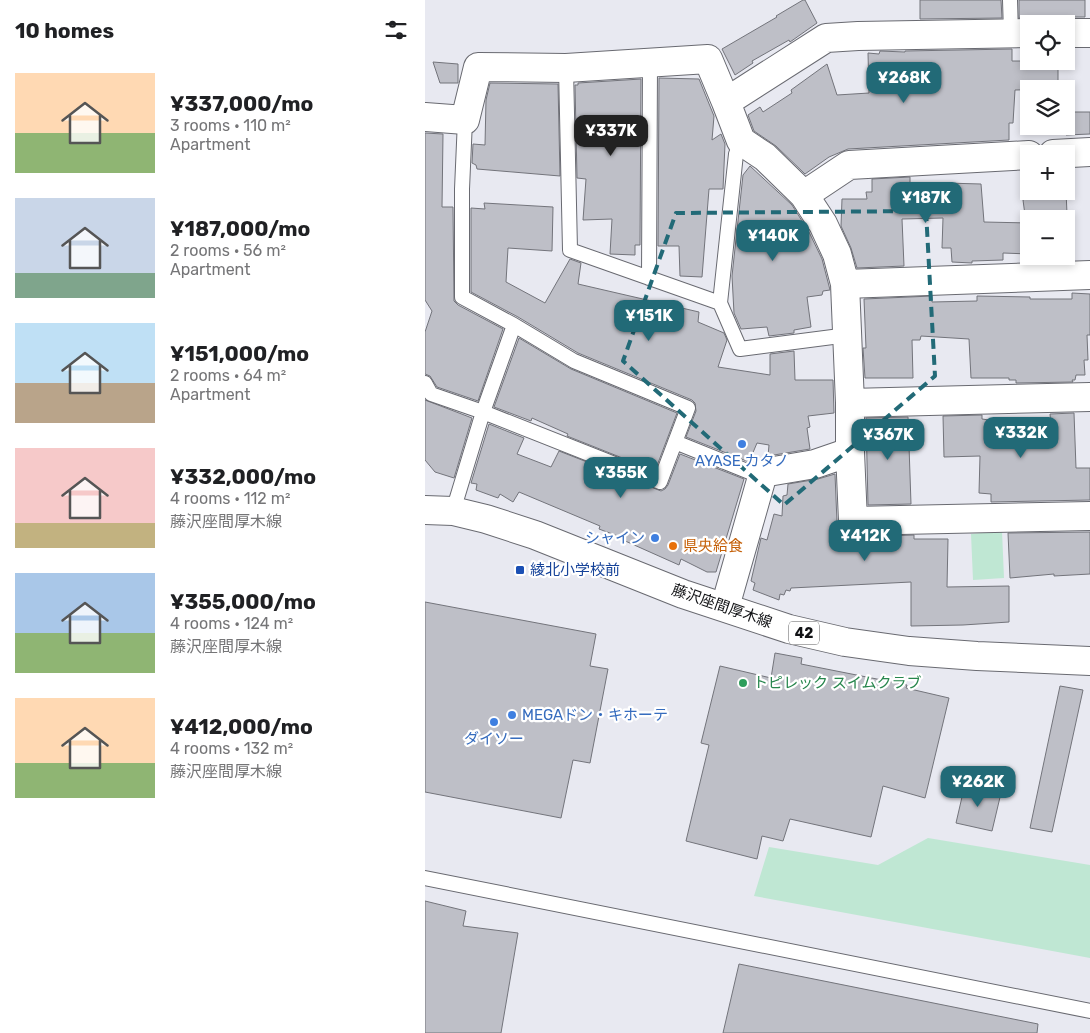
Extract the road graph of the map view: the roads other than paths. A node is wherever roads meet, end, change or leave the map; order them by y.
1 (1010, 0) edge
2 (1020, 33) edge
3 (1075, 33) edge
4 (1090, 33) edge
5 (650, 64) junction
6 (567, 68) junction
7 (727, 102) junction
8 (425, 117) edge
9 (465, 120) junction
10 (741, 141) junction
11 (1090, 152) edge
12 (1075, 153) edge
13 (1020, 156) edge
14 (804, 195) junction
15 (1090, 275) edge
16 (649, 278) junction
17 (845, 284) junction
18 (720, 303) junction
19 (514, 325) junction
20 (848, 335) junction
21 (425, 383) edge
22 (1090, 396) edge
23 (851, 403) junction
24 (483, 412) junction
25 (675, 442) junction
26 (850, 452) junction
27 (762, 477) junction
28 (425, 510) edge
29 (453, 511) junction
30 (1090, 516) edge
31 (725, 607) junction
32 (1090, 659) edge
33 (425, 878) edge
34 (1090, 1011) edge

1 - 2 lane
2 - 7 street
3 - 4 street
5 - 6 street
5 - 7 street
5 - 16 lane
6 - 9 street
6 - 16 lane
7 - 10 street
8 - 9 street
9 - 19 lane
10 - 14 street
10 - 18 lane
11 - 12 street
13 - 14 street
14 - 17 street
15 - 17 street
16 - 18 lane
17 - 20 street
18 - 20 lane
19 - 24 lane
19 - 25 lane
20 - 23 street
21 - 24 lane
22 - 23 street
23 - 26 street
24 - 25 lane
24 - 29 lane
25 - 27 lane
26 - 27 street
26 - 30 street
27 - 31 street
28 - 29 street, 藤沢座間厚木線 / 42
29 - 31 street, 藤沢座間厚木線 / 42
31 - 32 street, 藤沢座間厚木線 / 42
33 - 34 lane

